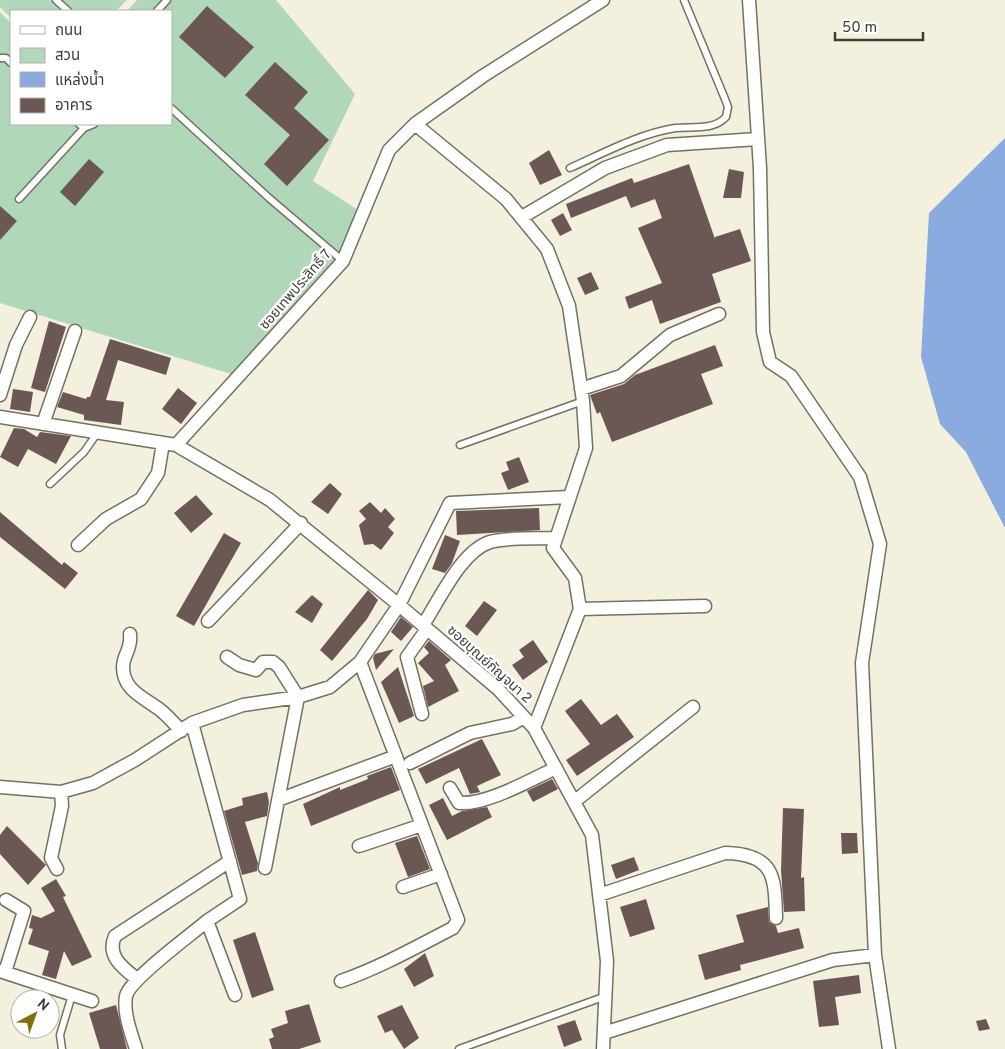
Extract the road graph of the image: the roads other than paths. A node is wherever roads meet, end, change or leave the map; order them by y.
1 (56, 0) edge
2 (167, 0) edge
3 (602, 0) edge
4 (684, 0) edge
5 (749, 0) edge
6 (67, 10) edge
7 (158, 10) edge
8 (172, 109) edge
9 (415, 124) junction
10 (82, 126) edge
11 (758, 139) junction
12 (570, 168) dead end
13 (19, 199) dead end
14 (522, 218) junction
15 (343, 260) junction
16 (719, 314) dead end
17 (30, 317) dead end
18 (75, 331) dead end
19 (0, 395) edge
20 (582, 395) junction
21 (0, 417) edge
22 (43, 424) junction
23 (98, 432) junction
24 (163, 443) junction
25 (176, 445) junction
26 (460, 445) dead end
27 (50, 484) dead end
28 (569, 497) junction
29 (301, 523) junction
30 (556, 538) junction
31 (78, 545) dead end
32 (399, 605) junction
33 (705, 606) dead end
34 (580, 609) junction
35 (208, 620) dead end
36 (425, 627) junction
37 (130, 634) dead end
38 (227, 657) dead end
39 (360, 662) junction
40 (298, 697) junction
41 (693, 707) dead end
42 (422, 714) dead end
43 (524, 717) junction
44 (192, 723) junction
45 (534, 728) junction
46 (181, 730) junction
47 (396, 756) junction
48 (410, 763) dead end
49 (556, 768) junction
50 (0, 787) edge
51 (450, 788) dead end
52 (61, 792) junction
53 (278, 800) junction
54 (575, 802) junction
55 (422, 826) junction
56 (359, 846) dead end
57 (230, 860) junction
58 (265, 868) dead end
59 (58, 869) dead end
60 (441, 874) junction
61 (403, 887) dead end
62 (599, 895) junction
63 (6, 900) dead end
64 (776, 918) dead end
65 (207, 921) junction
66 (875, 955) junction
67 (2, 972) edge
68 (137, 980) junction
69 (341, 981) dead end
70 (72, 994) junction
71 (234, 995) dead end
72 (606, 996) junction
73 (92, 1001) dead end
74 (604, 1033) junction
75 (62, 1049) edge
76 (136, 1049) edge
77 (459, 1049) edge
78 (603, 1049) edge
79 (889, 1049) edge

1 - 6 lane
2 - 7 lane
3 - 9 street, ซอยเทพประสิทธิ์ 7
4 - 12 lane
5 - 11 street
8 - 15 lane
9 - 14 street
9 - 15 street, ซอยเทพประสิทธิ์ 7
10 - 13 lane
11 - 14 street
11 - 66 street
14 - 20 street
15 - 25 street, ซอยเทพประสิทธิ์ 7
16 - 20 street
17 - 19 street
18 - 22 street
20 - 26 lane
20 - 28 street
21 - 22 street
22 - 23 street
23 - 24 street
23 - 27 lane
24 - 25 street
24 - 31 street
25 - 29 street, ซอยบุณย์กัญจนา 2
28 - 30 street
28 - 32 street
29 - 32 street, ซอยบุณย์กัญจนา 2
29 - 35 street
30 - 34 street
30 - 36 street
32 - 36 street, ซอยบุณย์กัญจนา 2
32 - 39 street
33 - 34 street
34 - 45 street
36 - 42 street
36 - 43 street, ซอยบุณย์กัญจนา 2
37 - 46 street
38 - 40 street
39 - 40 street
39 - 47 street
40 - 44 street
40 - 53 street
41 - 54 street
43 - 45 street, ซอยบุณย์กัญจนา 2
43 - 48 street
44 - 46 street
44 - 57 street
45 - 49 street, ซอยบุณย์กัญจนา 2
46 - 52 street
47 - 53 street
47 - 55 street
49 - 51 street
49 - 54 street, ซอยบุณย์กัญจนา 2
50 - 52 street
52 - 59 street
53 - 58 street
54 - 62 street, ซอยบุณย์กัญจนา 2
55 - 56 street
55 - 60 street
57 - 65 street
57 - 68 street
60 - 61 street
60 - 69 street
62 - 64 street
62 - 72 street, ซอยบุณย์กัญจนา 2
63 - 67 street
65 - 68 street
65 - 71 street
66 - 74 street
66 - 79 street
67 - 70 street
68 - 76 street
70 - 73 street
70 - 75 lane
72 - 74 street, ซอยบุณย์กัญจนา 2
72 - 77 lane
74 - 78 street, ซอยบุณย์กัญจนา 2

